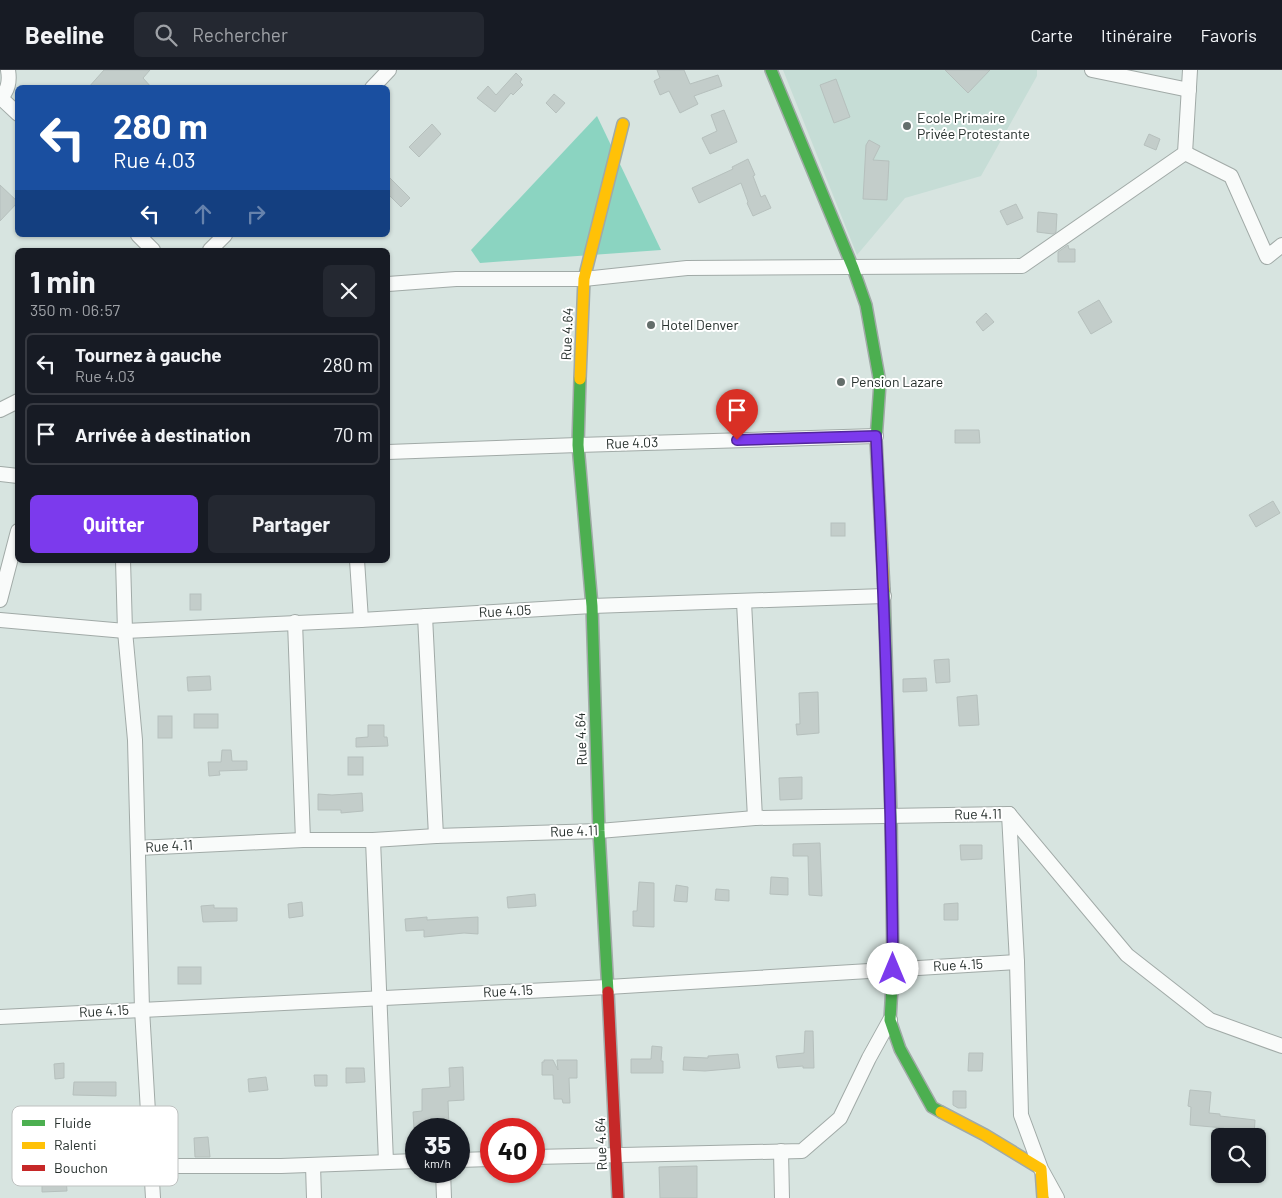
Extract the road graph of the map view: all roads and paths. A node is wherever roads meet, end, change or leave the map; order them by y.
1 (8, 70) edge
2 (389, 70) edge
3 (771, 70) edge
4 (1092, 70) edge
5 (1190, 70) edge
6 (375, 85) edge
7 (1189, 90) junction
8 (1, 98) edge
9 (15, 111) edge
10 (623, 124) dead end
11 (1185, 153) junction
12 (140, 237) edge
13 (223, 237) edge
14 (1282, 246) edge
15 (150, 248) edge
16 (212, 248) edge
17 (853, 268) junction
18 (584, 279) junction
19 (390, 284) edge
20 (15, 402) edge
21 (0, 410) edge
22 (876, 436) junction
23 (578, 445) junction
24 (390, 452) edge
25 (0, 474) edge
26 (15, 476) edge
27 (15, 542) edge
28 (123, 563) edge
29 (357, 563) edge
30 (884, 596) junction
31 (0, 600) edge
32 (744, 602) junction
33 (592, 606) junction
34 (425, 616) junction
35 (0, 620) edge
36 (361, 620) junction
37 (295, 622) junction
38 (125, 631) junction
39 (1009, 814) junction
40 (891, 816) junction
41 (755, 818) junction
42 (599, 830) junction
43 (436, 836) junction
44 (303, 840) junction
45 (373, 840) junction
46 (138, 848) junction
47 (1017, 962) junction
48 (893, 969) junction
49 (608, 987) junction
50 (379, 998) junction
51 (142, 1009) junction
52 (0, 1017) edge
53 (890, 1020) junction
54 (1282, 1046) edge
55 (148, 1106) edge
56 (780, 1151) junction
57 (616, 1155) junction
58 (545, 1157) edge
59 (405, 1161) edge
60 (386, 1162) junction
61 (313, 1165) junction
62 (178, 1166) edge
63 (1041, 1169) junction
64 (443, 1183) edge
65 (314, 1198) edge
66 (444, 1198) edge
67 (618, 1198) edge
68 (782, 1198) edge
69 (1043, 1198) edge
70 (1057, 1198) edge

1 - 8 street
2 - 6 street
3 - 17 street
4 - 7 street
5 - 7 street
7 - 11 street
8 - 9 street
10 - 18 street, Rue 4.64
11 - 14 street
11 - 17 street
12 - 15 street
13 - 16 street
17 - 18 street
17 - 22 street
18 - 19 street
18 - 23 street, Rue 4.64
20 - 21 street
22 - 23 street, Rue 4.03
22 - 30 street
23 - 24 street, Rue 4.03
23 - 33 street, Rue 4.64
25 - 26 street
27 - 31 street
28 - 38 street
29 - 36 street
30 - 32 street, Rue 4.05
30 - 40 street
32 - 33 street, Rue 4.05
32 - 41 street
33 - 34 street, Rue 4.05
33 - 42 street, Rue 4.64
34 - 36 street, Rue 4.05
34 - 43 street
35 - 38 street, Rue 4.05
36 - 37 street, Rue 4.05
37 - 38 street, Rue 4.05
37 - 44 street
38 - 46 street
39 - 40 street, Rue 4.11
39 - 47 street
39 - 54 street
40 - 41 street, Rue 4.11
40 - 48 street
41 - 42 street, Rue 4.11
42 - 43 street, Rue 4.11
42 - 49 street, Rue 4.64
43 - 45 street, Rue 4.11
44 - 45 street, Rue 4.11
44 - 46 street, Rue 4.11
45 - 50 street
46 - 51 street
47 - 48 street, Rue 4.15
47 - 63 street
48 - 49 street, Rue 4.15
48 - 53 street
49 - 50 street, Rue 4.15
49 - 57 street, Rue 4.64
50 - 51 street, Rue 4.15
50 - 60 street
51 - 52 street, Rue 4.15
51 - 55 street
53 - 56 street
53 - 63 street
56 - 57 street
56 - 68 street
57 - 58 street
57 - 67 street, Rue 4.64
59 - 60 street
60 - 61 street
61 - 62 street
61 - 65 street
63 - 69 street
63 - 70 street
64 - 66 street

